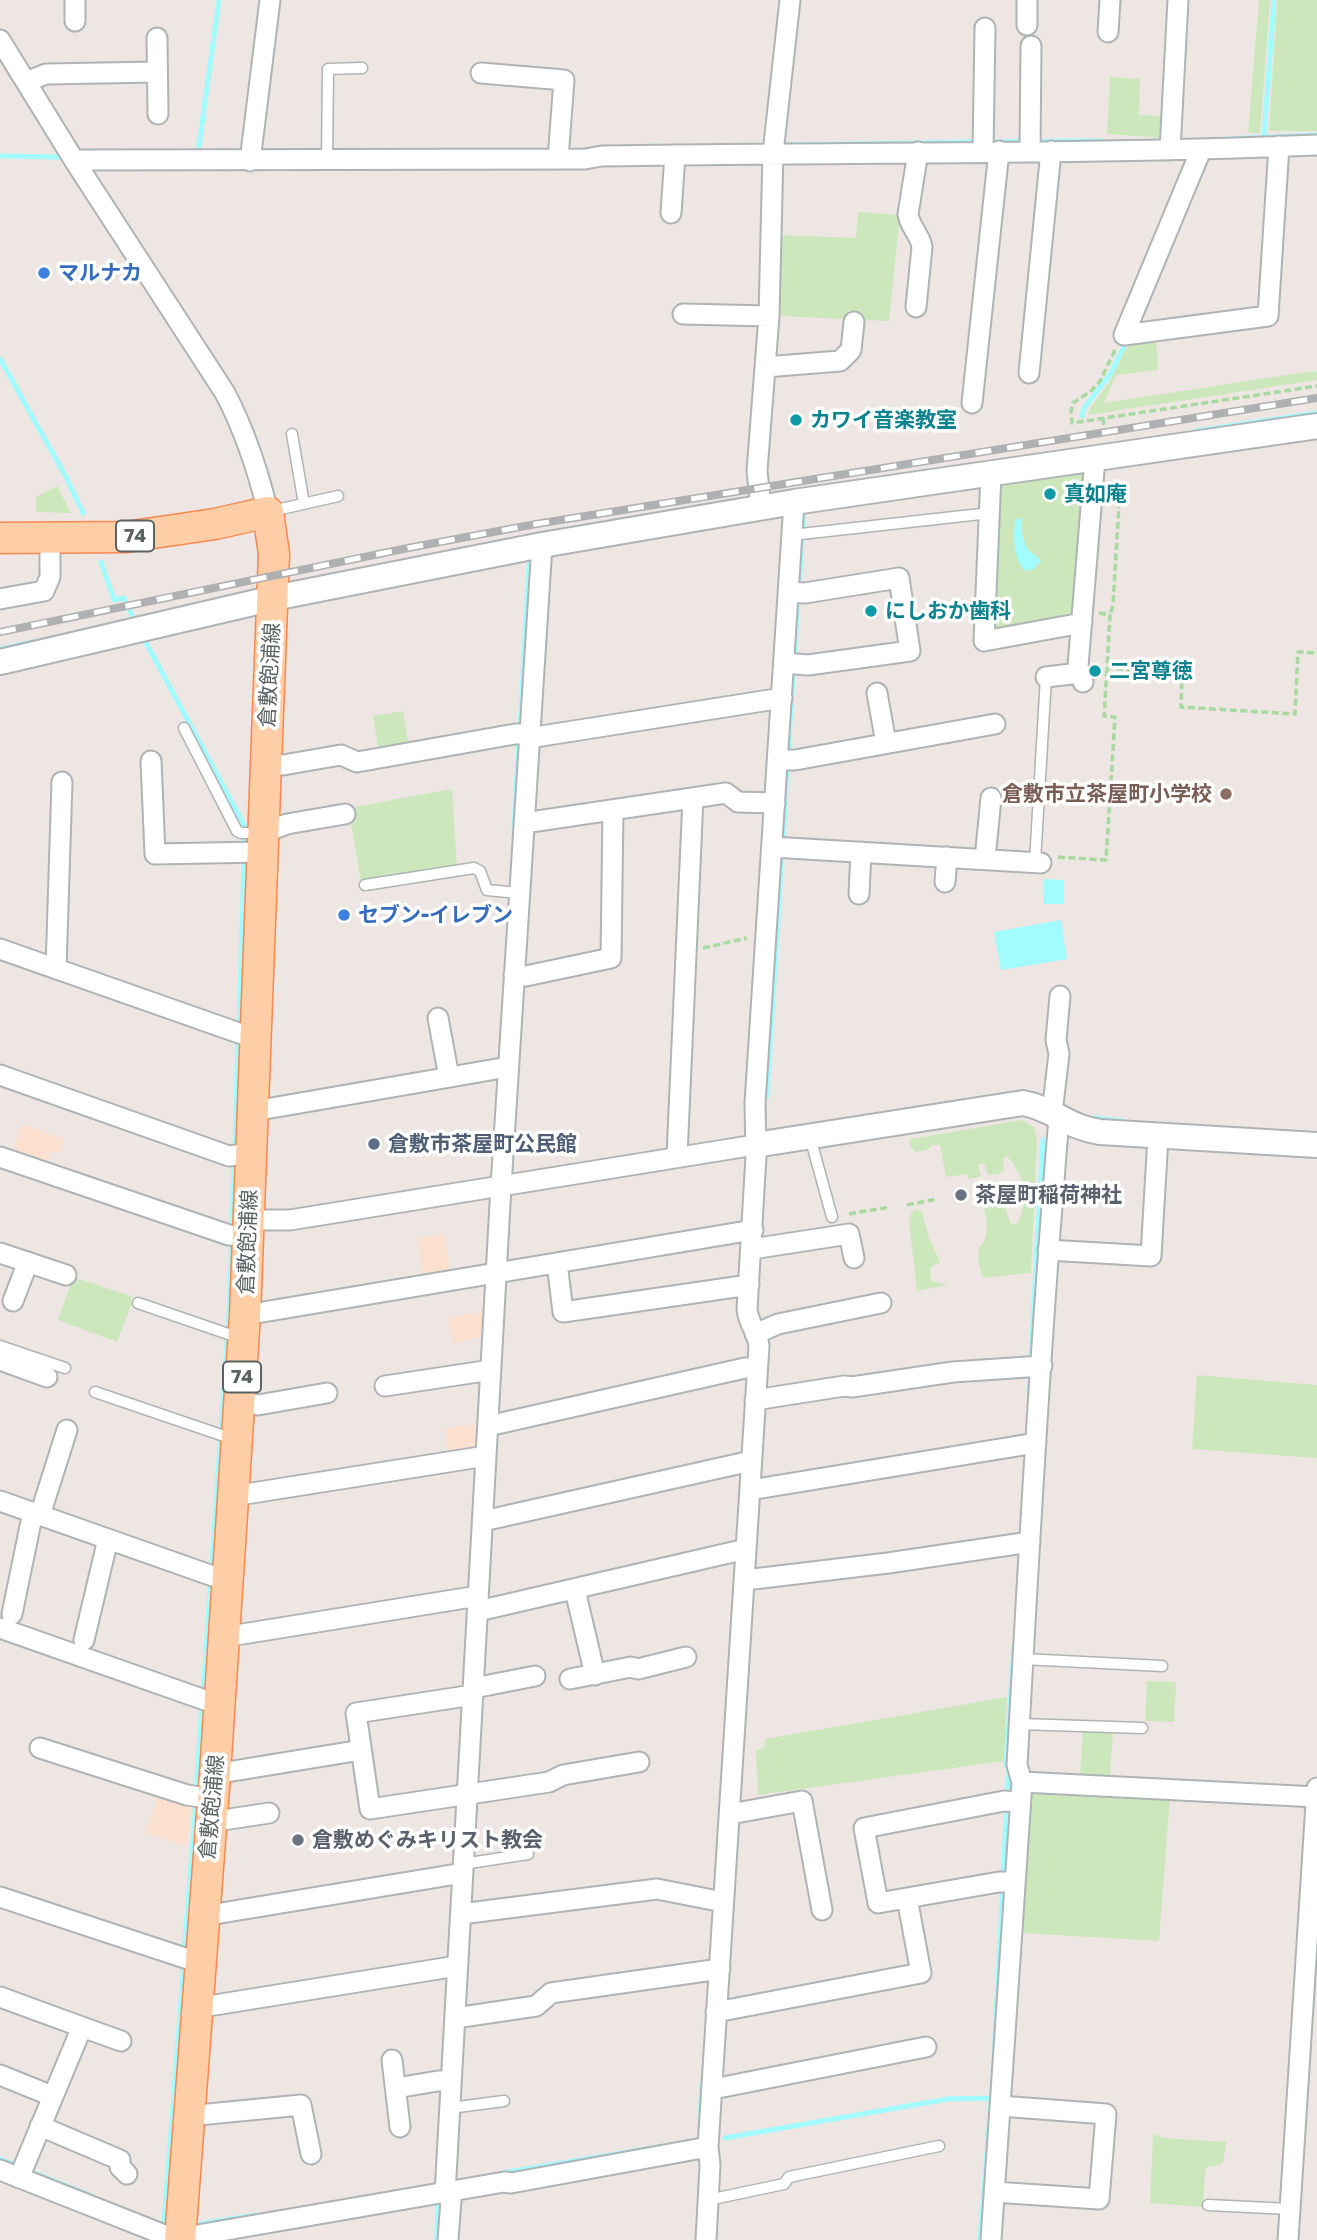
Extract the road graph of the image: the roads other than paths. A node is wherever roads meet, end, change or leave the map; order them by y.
1 (75, 0) edge
2 (270, 0) edge
3 (790, 0) edge
4 (1027, 0) edge
5 (1110, 0) edge
6 (1178, 0) edge
7 (75, 20) dead end
8 (1027, 25) dead end
9 (985, 28) dead end
10 (1108, 32) dead end
11 (157, 38) dead end
12 (0, 40) edge
13 (1031, 46) dead end
14 (362, 68) dead end
15 (0, 72) edge
16 (157, 72) junction
17 (481, 73) dead end
18 (23, 77) junction
19 (158, 114) dead end
20 (1030, 144) junction
21 (1171, 144) junction
22 (1317, 145) edge
23 (1279, 146) junction
24 (987, 147) junction
25 (1203, 150) junction
26 (1051, 151) junction
27 (918, 152) junction
28 (559, 153) junction
29 (773, 153) junction
30 (675, 155) junction
31 (74, 160) junction
32 (250, 161) junction
33 (327, 161) junction
34 (671, 213) dead end
35 (916, 307) dead end
36 (683, 314) dead end
37 (769, 316) junction
38 (854, 322) dead end
39 (765, 367) junction
40 (1029, 373) dead end
41 (972, 403) dead end
42 (1317, 426) edge
43 (292, 434) dead end
44 (1100, 451) junction
45 (991, 473) junction
46 (338, 496) dead end
47 (794, 502) junction
48 (304, 504) junction
49 (761, 508) junction
50 (268, 512) junction
51 (991, 513) junction
52 (799, 535) junction
53 (0, 538) edge
54 (50, 538) junction
55 (542, 545) junction
56 (796, 593) junction
57 (274, 598) junction
58 (0, 599) edge
59 (1082, 617) junction
60 (0, 662) edge
61 (791, 663) junction
62 (1046, 677) joint
63 (877, 693) dead end
64 (782, 698) junction
65 (995, 724) dead end
66 (184, 728) dead end
67 (524, 735) junction
68 (887, 743) junction
69 (151, 761) dead end
70 (785, 761) junction
71 (266, 763) junction
72 (62, 782) dead end
73 (692, 798) junction
74 (990, 799) dead end
75 (775, 803) junction
76 (613, 810) junction
77 (345, 814) dead end
78 (524, 823) junction
79 (251, 843) junction
80 (779, 847) junction
81 (861, 852) junction
82 (947, 857) junction
83 (985, 859) junction
84 (1042, 860) joint
85 (945, 882) dead end
86 (365, 885) dead end
87 (513, 893) junction
88 (859, 894) dead end
89 (0, 949) edge
90 (56, 969) junction
91 (514, 975) junction
92 (1060, 996) dead end
93 (438, 1018) dead end
94 (244, 1035) junction
95 (504, 1067) junction
96 (0, 1075) edge
97 (449, 1077) junction
98 (254, 1111) junction
99 (1055, 1116) junction
100 (810, 1136) junction
101 (1158, 1137) junction
102 (755, 1145) junction
103 (1317, 1145) edge
104 (240, 1155) junction
105 (677, 1156) junction
106 (0, 1157) edge
107 (501, 1186) junction
108 (832, 1217) dead end
109 (753, 1230) junction
110 (241, 1232) junction
111 (752, 1250) junction
112 (1048, 1250) junction
113 (0, 1253) edge
114 (855, 1258) dead end
115 (27, 1262) junction
116 (557, 1263) junction
117 (66, 1275) dead end
118 (492, 1275) junction
119 (749, 1285) junction
120 (13, 1301) dead end
121 (138, 1303) dead end
122 (881, 1303) dead end
123 (236, 1331) junction
124 (755, 1334) junction
125 (0, 1346) edge
126 (0, 1360) edge
127 (1036, 1366) junction
128 (65, 1368) dead end
129 (752, 1368) junction
130 (486, 1370) junction
131 (47, 1377) dead end
132 (385, 1386) dead end
133 (95, 1392) dead end
134 (327, 1393) dead end
135 (755, 1400) junction
136 (240, 1401) junction
137 (488, 1426) junction
138 (67, 1430) dead end
139 (226, 1437) junction
140 (1030, 1444) junction
141 (482, 1457) junction
142 (746, 1462) junction
143 (750, 1490) junction
144 (233, 1496) junction
145 (0, 1501) edge
146 (37, 1513) junction
147 (483, 1521) junction
148 (108, 1539) junction
149 (1030, 1542) junction
150 (741, 1550) junction
151 (216, 1577) junction
152 (745, 1580) junction
153 (575, 1590) junction
154 (475, 1600) junction
155 (6, 1621) edge
156 (224, 1637) junction
157 (84, 1640) dead end
158 (687, 1657) dead end
159 (1023, 1659) junction
160 (1162, 1666) dead end
161 (595, 1675) junction
162 (535, 1676) dead end
163 (570, 1679) dead end
164 (469, 1694) junction
165 (208, 1701) junction
166 (1020, 1724) junction
167 (1142, 1728) dead end
168 (40, 1748) dead end
169 (361, 1750) junction
170 (639, 1762) dead end
171 (1317, 1788) edge
172 (463, 1796) junction
173 (206, 1797) junction
174 (1015, 1797) junction
175 (1317, 1797) edge
176 (269, 1812) dead end
177 (730, 1814) junction
178 (527, 1854) dead end
179 (459, 1872) junction
180 (1007, 1882) junction
181 (0, 1897) edge
182 (907, 1898) junction
183 (719, 1901) junction
184 (822, 1910) dead end
185 (461, 1914) junction
186 (203, 1916) junction
187 (189, 1959) junction
188 (452, 1967) junction
189 (714, 1970) junction
190 (0, 1997) edge
191 (196, 2008) junction
192 (716, 2012) junction
193 (455, 2018) junction
194 (82, 2027) junction
195 (121, 2041) dead end
196 (926, 2047) dead end
197 (392, 2060) dead end
198 (0, 2075) edge
199 (446, 2081) junction
200 (396, 2088) junction
201 (713, 2090) junction
202 (52, 2096) junction
203 (504, 2101) dead end
204 (1000, 2106) junction
205 (450, 2108) junction
206 (188, 2116) junction
207 (40, 2126) junction
208 (400, 2127) dead end
209 (939, 2146) dead end
210 (708, 2147) junction
211 (311, 2154) dead end
212 (125, 2161) dead end
213 (0, 2170) edge
214 (21, 2172) junction
215 (994, 2192) junction
216 (445, 2194) junction
217 (708, 2200) junction
218 (1208, 2204) dead end
219 (1290, 2209) junction
220 (180, 2239) edge
221 (448, 2240) edge
222 (706, 2240) edge
223 (991, 2240) edge
224 (1288, 2240) edge

1 - 7 street
2 - 32 street
3 - 29 street
4 - 8 street
5 - 10 street
6 - 21 street
9 - 24 street
11 - 16 street
12 - 18 street
13 - 20 street
14 - 33 lane
15 - 18 street
16 - 18 street
16 - 19 street
17 - 28 street
18 - 31 street
20 - 24 street
20 - 26 street
21 - 25 street
21 - 26 street
22 - 23 street
23 - 25 street
23 - 25 street
24 - 27 street
24 - 41 street
26 - 40 street
27 - 29 street
27 - 35 street
28 - 30 street
28 - 33 street
29 - 30 street
29 - 37 street
30 - 34 street
31 - 32 street
31 - 50 street
32 - 33 street
36 - 37 street
37 - 39 street
38 - 39 street
39 - 49 street
42 - 44 street
43 - 48 lane
44 - 45 street
44 - 59 street
45 - 47 street
45 - 51 street
46 - 48 lane
47 - 49 street
47 - 52 street
48 - 50 lane
49 - 55 street
50 - 54 main road, 74
50 - 57 main road, 倉敷飽浦線 / 74
51 - 52 lane
51 - 59 street
52 - 56 street
53 - 54 main road, 74
54 - 58 street
55 - 57 street
55 - 67 street
56 - 61 street
56 - 61 street
57 - 60 street
57 - 71 main road, 倉敷飽浦線 / 74
59 - 62 street
61 - 64 street
62 - 84 lane
63 - 68 street
64 - 67 street
64 - 70 street
65 - 68 street
66 - 79 lane
67 - 71 street
67 - 78 street
68 - 70 street
69 - 79 street
70 - 75 street
71 - 79 main road, 倉敷飽浦線 / 74
72 - 90 street
73 - 75 street
73 - 76 street
73 - 105 street
74 - 83 street
75 - 80 street
76 - 78 street
76 - 91 street
77 - 79 street
78 - 87 street
79 - 94 main road, 倉敷飽浦線 / 74
80 - 81 street
80 - 102 street
81 - 82 street
81 - 88 street
82 - 83 street
82 - 85 street
83 - 84 street
86 - 87 lane
87 - 91 street
89 - 90 street
90 - 94 street
91 - 95 street
92 - 99 street
93 - 97 street
94 - 98 main road, 倉敷飽浦線 / 74
95 - 97 street
95 - 107 street
96 - 104 street
97 - 98 street
98 - 104 main road, 倉敷飽浦線 / 74
99 - 100 street
99 - 101 street
99 - 112 street
100 - 102 street
100 - 108 lane
101 - 103 street
101 - 112 street
102 - 105 street
102 - 109 street
104 - 110 main road, 倉敷飽浦線 / 74
105 - 107 street
106 - 110 street
107 - 110 street
107 - 118 street
109 - 111 street
109 - 116 street
110 - 123 main road, 倉敷飽浦線 / 74
111 - 114 street
111 - 119 street
112 - 127 street
113 - 115 street
115 - 117 street
115 - 120 street
116 - 118 street
116 - 119 street
118 - 123 street
118 - 130 street
119 - 124 street
121 - 123 lane
122 - 124 street
123 - 136 main road, 倉敷飽浦線 / 74
124 - 129 street
125 - 128 lane
126 - 131 street
127 - 135 street
127 - 140 street
129 - 135 street
129 - 137 street
130 - 132 street
130 - 137 street
133 - 139 lane
134 - 136 street
135 - 142 street
136 - 139 main road, 倉敷飽浦線 / 74
137 - 141 street
138 - 146 street
139 - 144 main road, 倉敷飽浦線 / 74
140 - 143 street
140 - 149 street
141 - 144 street
141 - 147 street
142 - 143 street
142 - 147 street
143 - 150 street
144 - 151 main road, 倉敷飽浦線 / 74
145 - 146 street
146 - 148 street
146 - 155 street
147 - 154 street
148 - 151 street
148 - 157 street
149 - 152 street
149 - 159 street
150 - 152 street
150 - 153 street
151 - 156 main road, 倉敷飽浦線 / 74
152 - 177 street
153 - 154 street
153 - 161 street
154 - 156 street
154 - 164 street
155 - 165 street
156 - 165 main road, 倉敷飽浦線 / 74
158 - 161 street
159 - 160 lane
159 - 166 street
161 - 163 street
162 - 164 street
164 - 169 street
164 - 172 street
165 - 173 main road, 倉敷飽浦線 / 74
166 - 167 lane
166 - 174 street
168 - 173 street
169 - 172 street
169 - 173 street
170 - 172 street
171 - 175 street
172 - 179 street
173 - 176 street
173 - 186 main road, 倉敷飽浦線 / 74
174 - 175 street
174 - 180 street
174 - 182 street
175 - 219 street
177 - 183 street
177 - 184 street
178 - 179 lane
179 - 185 street
179 - 186 street
180 - 182 street
180 - 204 street
181 - 187 street
182 - 192 street
183 - 185 street
183 - 189 street
185 - 188 street
186 - 187 main road, 倉敷飽浦線 / 74
187 - 191 main road, 倉敷飽浦線 / 74
188 - 191 street
188 - 193 street
189 - 192 street
189 - 193 street
190 - 194 street
191 - 206 main road, 倉敷飽浦線 / 74
192 - 201 street
193 - 199 street
194 - 195 street
194 - 202 street
196 - 201 street
197 - 200 street
198 - 202 street
199 - 200 street
199 - 205 street
200 - 208 street
201 - 210 street
202 - 207 street
203 - 205 lane
204 - 215 street
204 - 215 street
205 - 216 street
206 - 211 street
206 - 220 main road, 倉敷飽浦線 / 74
207 - 212 street
207 - 214 street
209 - 217 lane
210 - 216 street
210 - 217 street
213 - 214 street
214 - 220 street
215 - 223 street
216 - 220 street
216 - 221 street
217 - 222 street
218 - 219 lane
219 - 224 street

